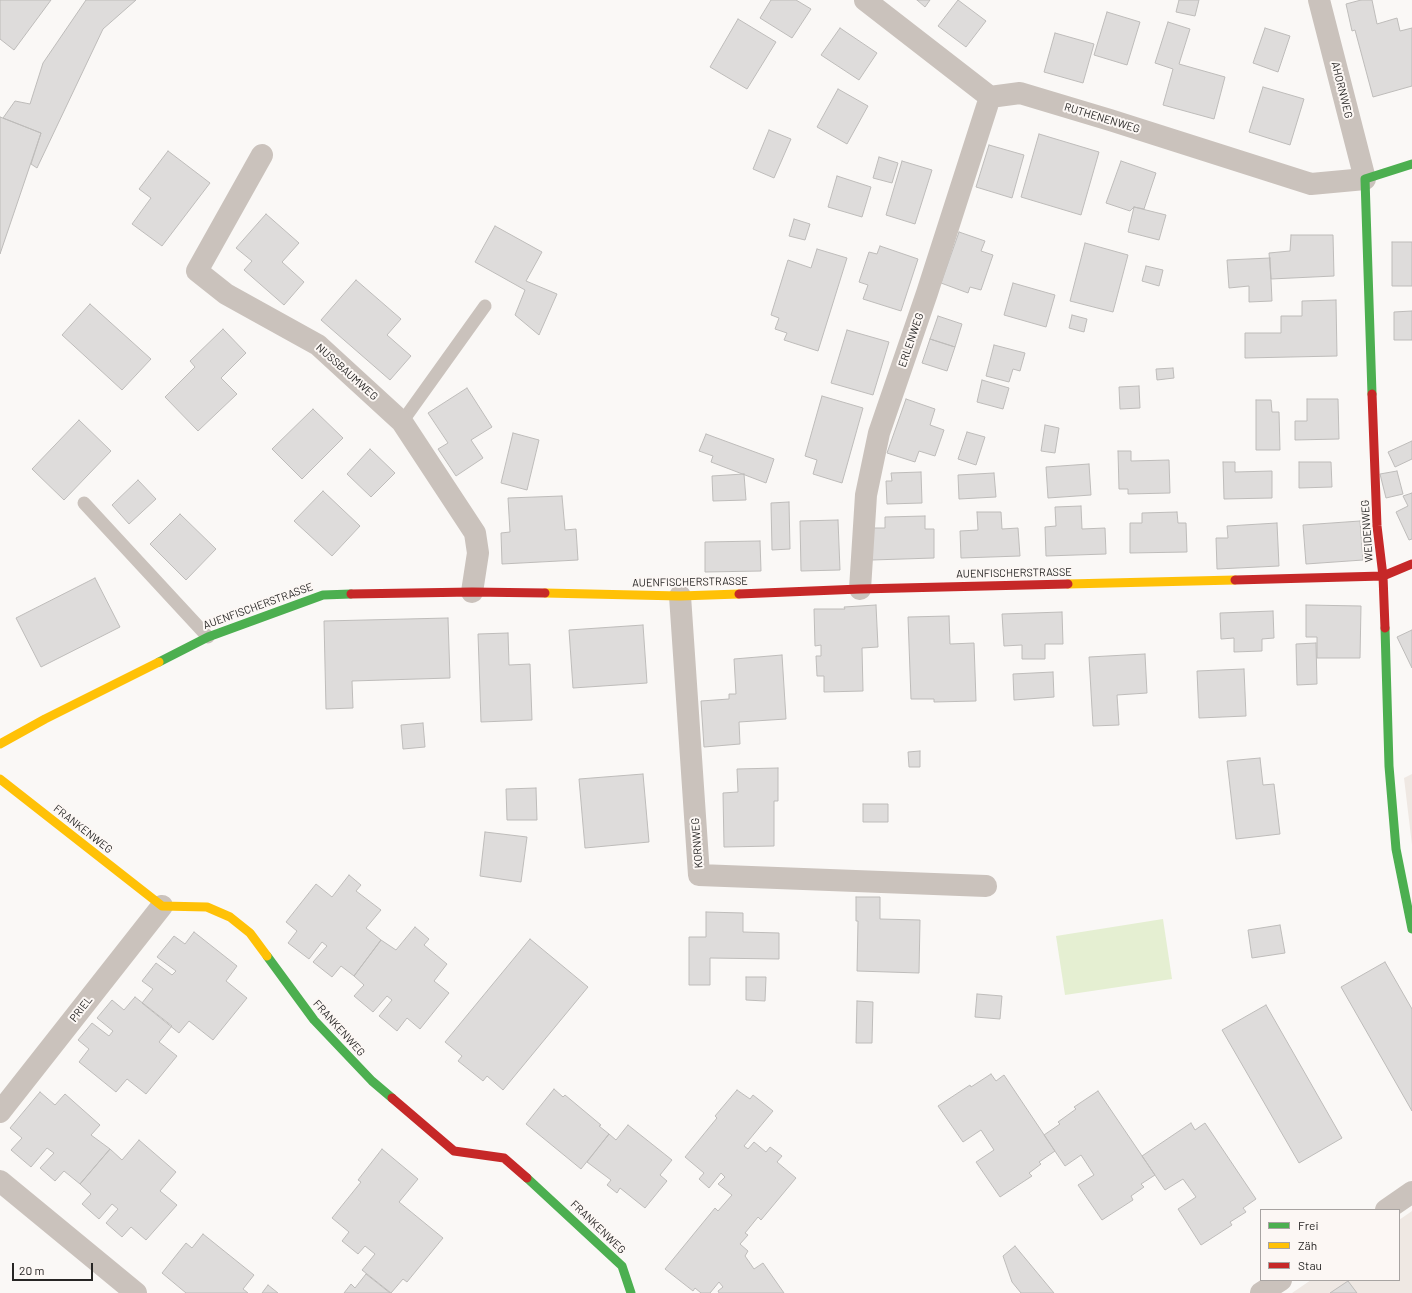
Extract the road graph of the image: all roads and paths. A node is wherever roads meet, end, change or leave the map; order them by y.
1 (865, 0) edge
2 (1319, 0) edge
3 (990, 97) junction
4 (262, 155) dead end
5 (1412, 164) edge
6 (1365, 179) junction
7 (485, 306) dead end
8 (402, 422) junction
9 (84, 503) dead end
10 (1412, 564) edge
11 (1383, 576) junction
12 (860, 589) junction
13 (472, 592) junction
14 (680, 596) junction
15 (208, 637) junction
16 (0, 744) edge
17 (0, 779) edge
18 (986, 886) dead end
19 (162, 906) junction
20 (1412, 929) edge
21 (0, 1112) edge
22 (0, 1181) edge
23 (1412, 1192) edge
24 (1387, 1209) edge
25 (1279, 1281) edge
26 (136, 1293) edge
27 (631, 1293) edge
28 (1261, 1293) edge

1 - 3 street
2 - 6 street, AHORNWEG
3 - 6 street, RUTHENENWEG
3 - 12 street, ERLENWEG
4 - 8 street, NUSSBAUMWEG
5 - 6 street
6 - 11 street, WEIDENWEG
7 - 8 lane
8 - 13 street, NUSSBAUMWEG
9 - 15 lane
10 - 11 street, AUENFISCHERSTRASSE
11 - 12 street, AUENFISCHERSTRASSE
11 - 20 street, WEIDENWEG
12 - 14 street, AUENFISCHERSTRASSE
13 - 14 street, AUENFISCHERSTRASSE
13 - 15 street, AUENFISCHERSTRASSE
14 - 18 street, KORNWEG
15 - 16 street, AUENFISCHERSTRASSE
17 - 19 street, FRANKENWEG
19 - 21 street, PRIEL
19 - 27 street, FRANKENWEG
22 - 26 street
23 - 24 street
25 - 28 street

